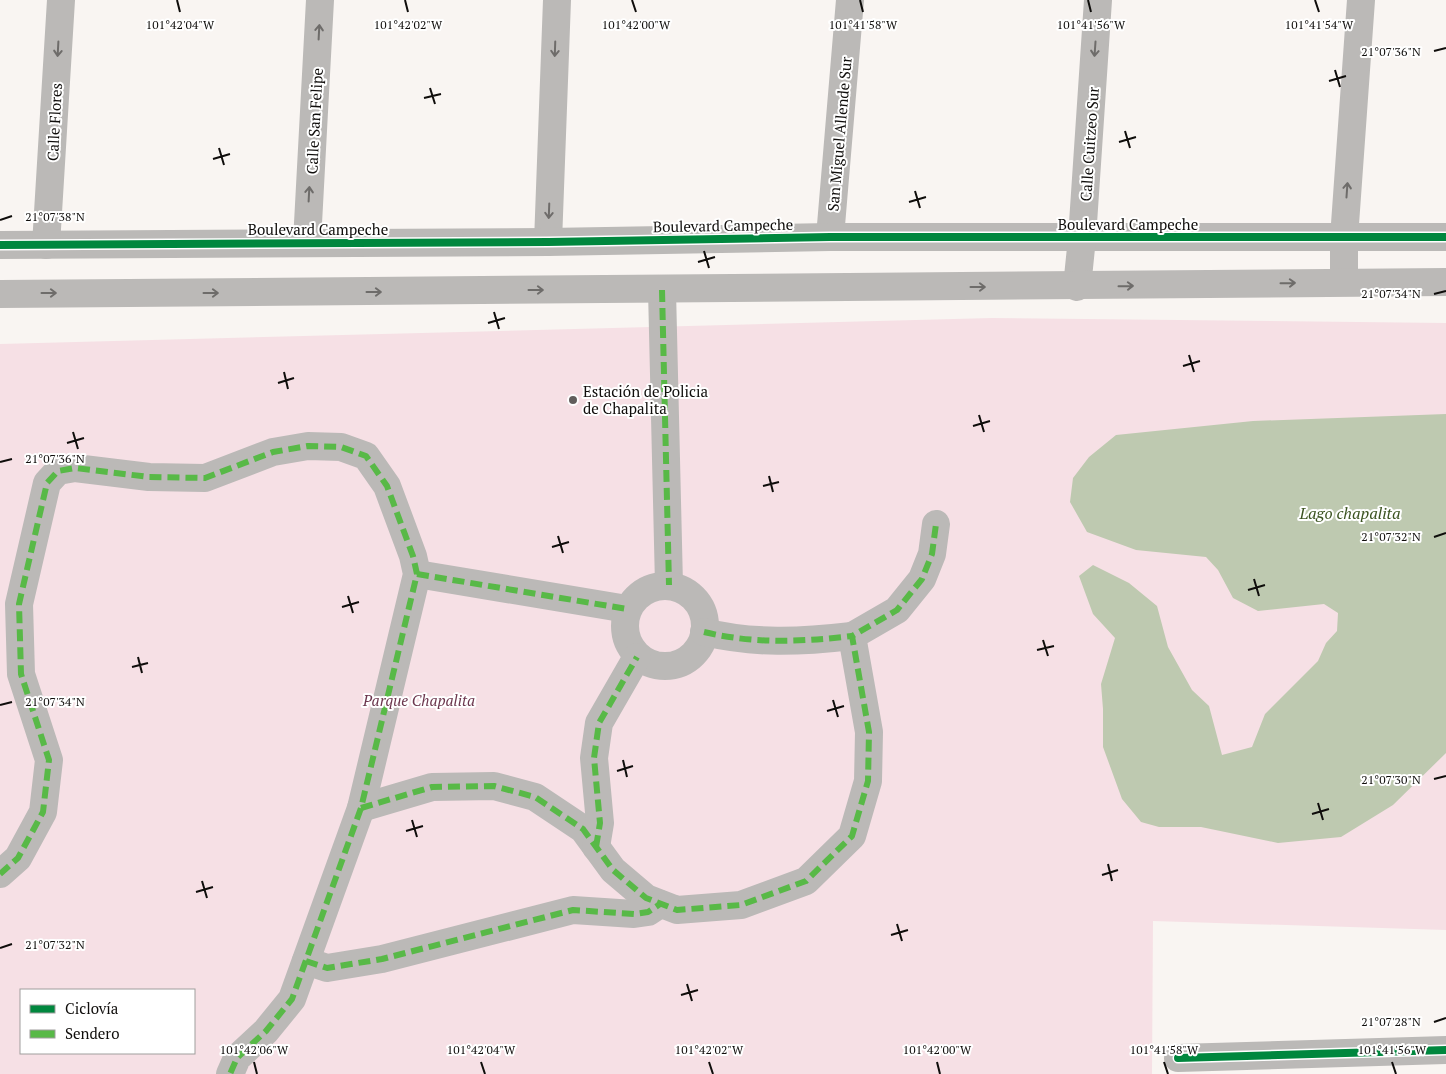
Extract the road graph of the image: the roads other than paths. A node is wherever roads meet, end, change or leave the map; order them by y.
1 (61, 0) edge
2 (320, 0) edge
3 (557, 0) edge
4 (850, 0) edge
5 (1098, 0) edge
6 (1361, 0) edge
7 (1446, 237) edge
8 (830, 238) junction
9 (1082, 238) junction
10 (1344, 238) junction
11 (307, 242) junction
12 (548, 242) junction
13 (0, 245) edge
14 (46, 245) junction
15 (1344, 282) junction
16 (1446, 282) edge
17 (1077, 287) junction
18 (662, 290) junction
19 (0, 294) edge
20 (936, 524) dead end
21 (416, 574) junction
22 (669, 585) junction
23 (626, 609) junction
24 (704, 632) junction
25 (852, 636) junction
26 (637, 657) junction
27 (361, 808) junction
28 (596, 847) junction
29 (0, 874) edge
30 (660, 904) junction
31 (306, 961) junction
32 (1446, 1050) edge
33 (1178, 1058) dead end
34 (230, 1074) edge

1 -> 14 street, Calle Flores
11 -> 2 street, Calle San Felipe
3 -> 12 street
4 - 8 street, San Miguel Allende Sur
5 -> 9 street, Calle Cuitzeo Sur
10 -> 6 street
7 - 10 street, Boulevard Campeche
8 - 9 street, Boulevard Campeche
8 - 12 street, Boulevard Campeche
9 - 10 street, Boulevard Campeche
9 - 17 street, Calle Cuitzeo Sur
10 - 15 street
11 - 12 street, Boulevard Campeche
11 - 14 street, Boulevard Campeche
13 - 14 street, Boulevard Campeche
15 - 16 street
17 -> 15 street
18 -> 17 street
19 -> 18 street
18 - 22 street
20 - 25 street
21 - 23 street
21 - 27 street
21 - 29 street
22 - 23 street
22 - 24 street
23 - 26 street
24 - 25 street
24 - 26 street
25 - 30 street
26 - 28 street
27 - 28 street
27 - 31 street
28 - 30 street
30 - 31 street
31 - 34 street
32 - 33 street

